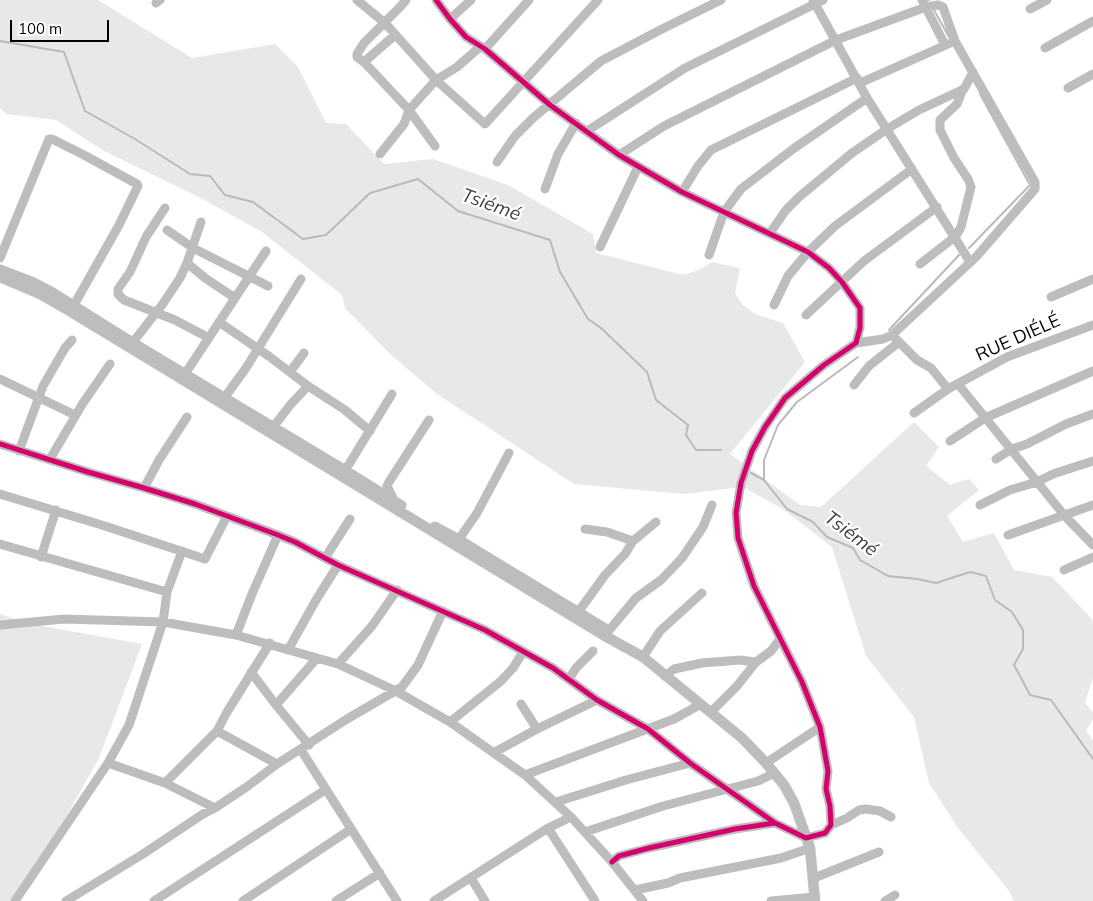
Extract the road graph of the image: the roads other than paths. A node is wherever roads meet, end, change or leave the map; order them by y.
1 (357, 0) edge
2 (406, 0) edge
3 (436, 0) edge
4 (471, 0) edge
5 (528, 0) edge
6 (598, 0) edge
7 (721, 0) edge
8 (1047, 0) edge
9 (817, 1) edge
10 (924, 4) edge
11 (1030, 9) dead end
12 (450, 19) junction
13 (1093, 21) edge
14 (385, 23) junction
15 (395, 36) junction
16 (836, 40) junction
17 (955, 41) junction
18 (944, 44) junction
19 (483, 48) junction
20 (1045, 48) dead end
21 (364, 62) junction
22 (973, 72) junction
23 (1093, 74) edge
24 (436, 80) junction
25 (523, 81) junction
26 (858, 81) junction
27 (1068, 88) dead end
28 (963, 89) junction
29 (867, 98) junction
30 (550, 105) junction
31 (409, 110) junction
32 (576, 123) junction
33 (887, 129) junction
34 (587, 131) junction
35 (435, 146) dead end
36 (380, 154) dead end
37 (619, 156) junction
38 (497, 162) dead end
39 (638, 167) junction
40 (912, 169) junction
41 (545, 189) dead end
42 (682, 192) junction
43 (937, 207) junction
44 (165, 208) dead end
45 (724, 212) junction
46 (200, 222) dead end
47 (167, 230) dead end
48 (770, 233) junction
49 (956, 236) junction
50 (600, 247) dead end
51 (193, 248) junction
52 (266, 251) dead end
53 (808, 252) junction
54 (710, 255) dead end
55 (0, 258) edge
56 (970, 262) junction
57 (187, 263) junction
58 (920, 264) dead end
59 (0, 269) edge
60 (0, 277) edge
61 (248, 277) junction
62 (301, 279) dead end
63 (1093, 279) edge
64 (842, 282) junction
65 (268, 286) dead end
66 (1050, 297) dead end
67 (236, 298) junction
68 (74, 305) junction
69 (774, 305) dead end
70 (156, 313) junction
71 (806, 315) dead end
72 (219, 322) junction
73 (1093, 325) edge
74 (892, 335) junction
75 (209, 338) junction
76 (72, 340) dead end
77 (899, 342) junction
78 (856, 343) junction
79 (131, 345) junction
80 (258, 348) junction
81 (304, 354) dead end
82 (110, 364) dead end
83 (1093, 371) edge
84 (290, 372) junction
85 (183, 376) junction
86 (1, 383) edge
87 (958, 384) junction
88 (854, 385) dead end
89 (308, 386) junction
90 (948, 389) junction
91 (392, 394) dead end
92 (40, 398) junction
93 (223, 400) junction
94 (914, 413) dead end
95 (1093, 414) edge
96 (76, 415) junction
97 (187, 417) dead end
98 (985, 418) junction
99 (429, 420) dead end
100 (272, 430) junction
101 (370, 431) junction
102 (950, 441) dead end
103 (0, 444) edge
104 (19, 450) junction
105 (1012, 450) junction
106 (509, 453) dead end
107 (50, 459) junction
108 (996, 459) dead end
109 (1093, 460) edge
110 (344, 473) junction
111 (1037, 482) junction
112 (144, 488) junction
113 (0, 494) edge
114 (395, 500) junction
115 (712, 505) dead end
116 (980, 505) dead end
117 (1093, 505) edge
118 (56, 510) junction
119 (399, 512) junction
120 (1064, 515) junction
121 (227, 516) junction
122 (350, 519) dead end
123 (656, 522) dead end
124 (585, 528) dead end
125 (429, 529) junction
126 (278, 535) junction
127 (1008, 536) dead end
128 (459, 539) junction
129 (633, 541) junction
130 (0, 544) edge
131 (1093, 545) edge
132 (182, 551) junction
133 (1093, 556) edge
134 (41, 557) junction
135 (325, 558) junction
136 (338, 565) junction
137 (1064, 570) dead end
138 (397, 590) junction
139 (167, 592) junction
140 (702, 594) dead end
141 (443, 611) junction
142 (579, 611) junction
143 (163, 622) junction
144 (0, 625) edge
145 (607, 633) junction
146 (236, 635) junction
147 (780, 639) junction
148 (270, 643) junction
149 (288, 650) junction
150 (593, 651) dead end
151 (523, 652) junction
152 (317, 658) junction
153 (643, 658) junction
154 (756, 662) junction
155 (338, 664) junction
156 (251, 672) junction
157 (665, 676) junction
158 (569, 679) junction
159 (394, 690) junction
160 (597, 700) junction
161 (521, 704) dead end
162 (701, 704) junction
163 (276, 705) junction
164 (711, 712) junction
165 (450, 722) junction
166 (820, 727) junction
167 (537, 729) junction
168 (648, 729) junction
169 (217, 731) junction
170 (309, 744) junction
171 (300, 750) junction
172 (495, 752) junction
173 (108, 763) junction
174 (690, 763) junction
175 (766, 763) junction
176 (277, 764) junction
177 (775, 773) junction
178 (525, 775) junction
179 (165, 783) junction
180 (728, 788) junction
181 (325, 790) junction
182 (556, 802) junction
183 (215, 808) junction
184 (572, 816) junction
185 (891, 817) dead end
186 (775, 822) junction
187 (831, 825) junction
188 (548, 828) junction
189 (351, 829) junction
190 (585, 832) junction
191 (808, 843) junction
192 (880, 852) dead end
193 (612, 862) junction
194 (380, 873) junction
195 (470, 878) junction
196 (814, 878) junction
197 (635, 890) junction
198 (895, 895) dead end
199 (815, 899) edge
200 (641, 900) edge
201 (15, 901) edge
202 (66, 901) edge
203 (154, 901) edge
204 (243, 901) edge
205 (336, 901) edge
206 (397, 901) edge
207 (434, 901) edge
208 (484, 901) edge
209 (595, 901) edge
210 (771, 901) edge
211 (885, 901) edge

1 - 14 street
2 - 14 street
3 - 12 street
4 - 12 street
5 - 19 street
6 - 25 street
7 - 30 street
8 - 11 street
9 - 16 street
9 - 34 street
10 - 16 street
10 - 17 street
10 - 18 street
12 - 19 street
13 - 20 street
14 - 15 street
14 - 21 street
15 - 21 street
15 - 24 street
16 - 26 street
16 - 37 street
17 - 18 street
17 - 22 street
18 - 26 street
19 - 24 street
19 - 25 street
21 - 31 street
22 - 28 street
22 - 56 street
23 - 27 street
24 - 25 street
24 - 31 street
25 - 30 street
26 - 29 street
26 - 42 street
28 - 33 street
28 - 49 street
29 - 33 street
29 - 45 street
30 - 32 street
30 - 38 street
31 - 35 street
31 - 36 street
32 - 34 street
32 - 41 street
33 - 40 street
33 - 48 street
34 - 37 street
37 - 39 street
39 - 42 street
39 - 50 street
40 - 43 street
40 - 53 street
42 - 45 street
43 - 49 street
43 - 64 street
44 - 70 street
45 - 48 street
45 - 54 street
46 - 51 street
47 - 51 street
48 - 53 street
49 - 56 street
49 - 58 street
51 - 57 street
51 - 61 street
52 - 61 street
53 - 64 street
53 - 69 street
55 - 68 street
56 - 74 street
57 - 67 street
57 - 70 street
59 - 68 street
60 - 79 main road
61 - 65 street
61 - 67 street
62 - 80 street
63 - 66 street
64 - 71 street
64 - 78 street
67 - 72 street
68 - 79 street
70 - 75 street
70 - 79 street
72 - 75 street
72 - 80 street
73 - 87 street, RUE DIÉLÉ
74 - 77 street
74 - 78 street
75 - 85 street
76 - 92 street
77 - 88 street
77 - 90 street
78 - 147 street
79 - 85 main road
80 - 84 street
80 - 93 street
81 - 84 street
82 - 96 street
83 - 98 street
84 - 89 street
85 - 93 main road
86 - 92 street
87 - 90 street, RUE DIÉLÉ
87 - 98 street
89 - 100 street
89 - 101 street
90 - 94 street, RUE DIÉLÉ
91 - 101 street
92 - 96 street
92 - 104 street
93 - 100 main road
95 - 105 street
96 - 107 street
97 - 112 street
98 - 102 street
98 - 105 street
99 - 114 street
100 - 110 main road
101 - 110 street
103 - 104 street
104 - 107 street
105 - 108 street
105 - 111 street
106 - 128 street
107 - 112 street
109 - 111 street
110 - 114 street
110 - 119 main road
111 - 116 street
111 - 120 street
112 - 121 street
113 - 118 street
114 - 119 street
115 - 145 street
117 - 120 street
118 - 132 street
118 - 134 street
119 - 125 main road
120 - 127 street
120 - 131 street
121 - 126 street
121 - 132 street
122 - 135 street
123 - 129 street
124 - 129 street
125 - 128 street
125 - 145 main road
126 - 135 street
126 - 146 street
128 - 142 street
129 - 142 street
130 - 134 street
132 - 139 street
133 - 137 street
134 - 139 street
135 - 136 street
136 - 138 street
136 - 149 street
138 - 141 street
138 - 155 street
139 - 143 street
140 - 153 street
141 - 151 street
141 - 159 street
142 - 145 street
143 - 144 street
143 - 146 street
143 - 173 street
145 - 153 main road
146 - 148 street
147 - 154 street
147 - 166 street
148 - 149 street
148 - 156 street
149 - 152 street
150 - 158 street
151 - 158 street
151 - 165 street
152 - 155 street
152 - 163 street
153 - 157 main road
154 - 157 street
154 - 164 street
155 - 159 street
156 - 163 street
156 - 169 street
157 - 162 main road
158 - 160 street
159 - 165 street
159 - 170 street
160 - 167 street
160 - 168 street
161 - 167 street
162 - 164 main road
162 - 168 street
163 - 170 street
164 - 175 main road
165 - 172 street
166 - 175 street
166 - 187 street
167 - 172 street
168 - 174 street
168 - 178 street
169 - 176 street
169 - 179 street
170 - 171 street
171 - 176 street
171 - 181 street
172 - 178 street
173 - 179 street
173 - 201 street
174 - 180 street
174 - 182 street
175 - 177 main road
176 - 183 street
177 - 180 street
177 - 191 main road
178 - 182 street
179 - 183 street
180 - 186 street
180 - 190 street
181 - 189 street
181 - 203 street
182 - 184 street
183 - 202 street
184 - 188 street
184 - 190 street
185 - 187 street
186 - 191 street
186 - 193 street
187 - 191 street
188 - 195 street
188 - 209 street
189 - 194 street
189 - 204 street
190 - 193 street
191 - 196 main road
191 - 197 street
192 - 196 street
193 - 197 street
194 - 205 street
194 - 206 street
195 - 207 street
195 - 208 street
196 - 199 main road
197 - 200 street
198 - 211 street
199 - 210 street

